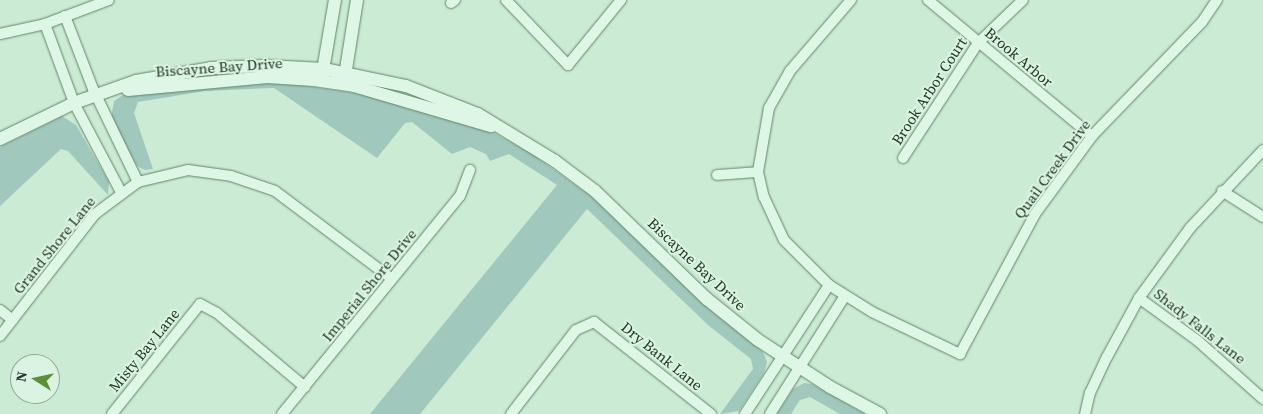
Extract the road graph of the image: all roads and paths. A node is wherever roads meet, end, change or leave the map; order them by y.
1 (109, 0) edge
2 (335, 0) edge
3 (357, 0) edge
4 (506, 0) edge
5 (621, 0) edge
6 (851, 0) edge
7 (928, 0) edge
8 (1023, 0) edge
9 (1217, 0) edge
10 (65, 16) junction
11 (45, 24) junction
12 (0, 34) edge
13 (978, 43) junction
14 (322, 75) junction
15 (345, 79) junction
16 (96, 95) junction
17 (74, 103) junction
18 (1092, 136) junction
19 (0, 139) edge
20 (1263, 150) edge
21 (903, 158) dead end
22 (470, 170) dead end
23 (758, 172) junction
24 (717, 175) dead end
25 (138, 182) junction
26 (1222, 190) junction
27 (121, 192) junction
28 (1263, 217) edge
29 (392, 279) junction
30 (829, 285) junction
31 (845, 296) junction
32 (1139, 298) junction
33 (0, 310) edge
34 (13, 320) junction
35 (0, 336) edge
36 (782, 357) junction
37 (799, 368) junction
38 (305, 387) junction
39 (1263, 399) edge
40 (1085, 413) edge
41 (112, 414) edge
42 (282, 414) edge
43 (511, 414) edge
44 (711, 414) edge
45 (745, 414) edge
46 (770, 414) edge
47 (880, 414) edge

1 - 10 street
2 - 14 street
3 - 15 street
4 - 5 street
6 - 23 street
7 - 13 street, Brook Arbor
8 - 13 street, Brook Arbor Court
9 - 18 street, Quail Creek Drive
10 - 11 street
10 - 16 street
11 - 12 street
11 - 17 street
13 - 18 street, Brook Arbor
13 - 21 street, Brook Arbor Court
14 - 15 street, Biscayne Bay Drive
14 - 16 street, Biscayne Bay Drive
15 - 36 street, Biscayne Bay Drive
16 - 17 street, Biscayne Bay Drive
16 - 25 street
17 - 19 street, Biscayne Bay Drive
17 - 27 street
18 - 31 street, Quail Creek Drive
20 - 26 street
22 - 29 street, Imperial Shore Drive
23 - 24 street
23 - 30 street
25 - 27 street, Grand Shore Lane
25 - 29 street, Grand Shore Lane
26 - 28 street
26 - 32 street
27 - 34 street, Grand Shore Lane
29 - 38 street, Imperial Shore Drive
30 - 31 street
30 - 36 street
31 - 37 street
32 - 39 street, Shady Falls Lane
32 - 40 street
33 - 34 street
34 - 35 street, Grand Shore Lane
36 - 37 street, Biscayne Bay Drive
36 - 45 street
37 - 46 street
37 - 47 street, Biscayne Bay Drive
38 - 41 street, Misty Bay Lane
38 - 42 street, Imperial Shore Drive
43 - 44 street, Dry Bank Lane

